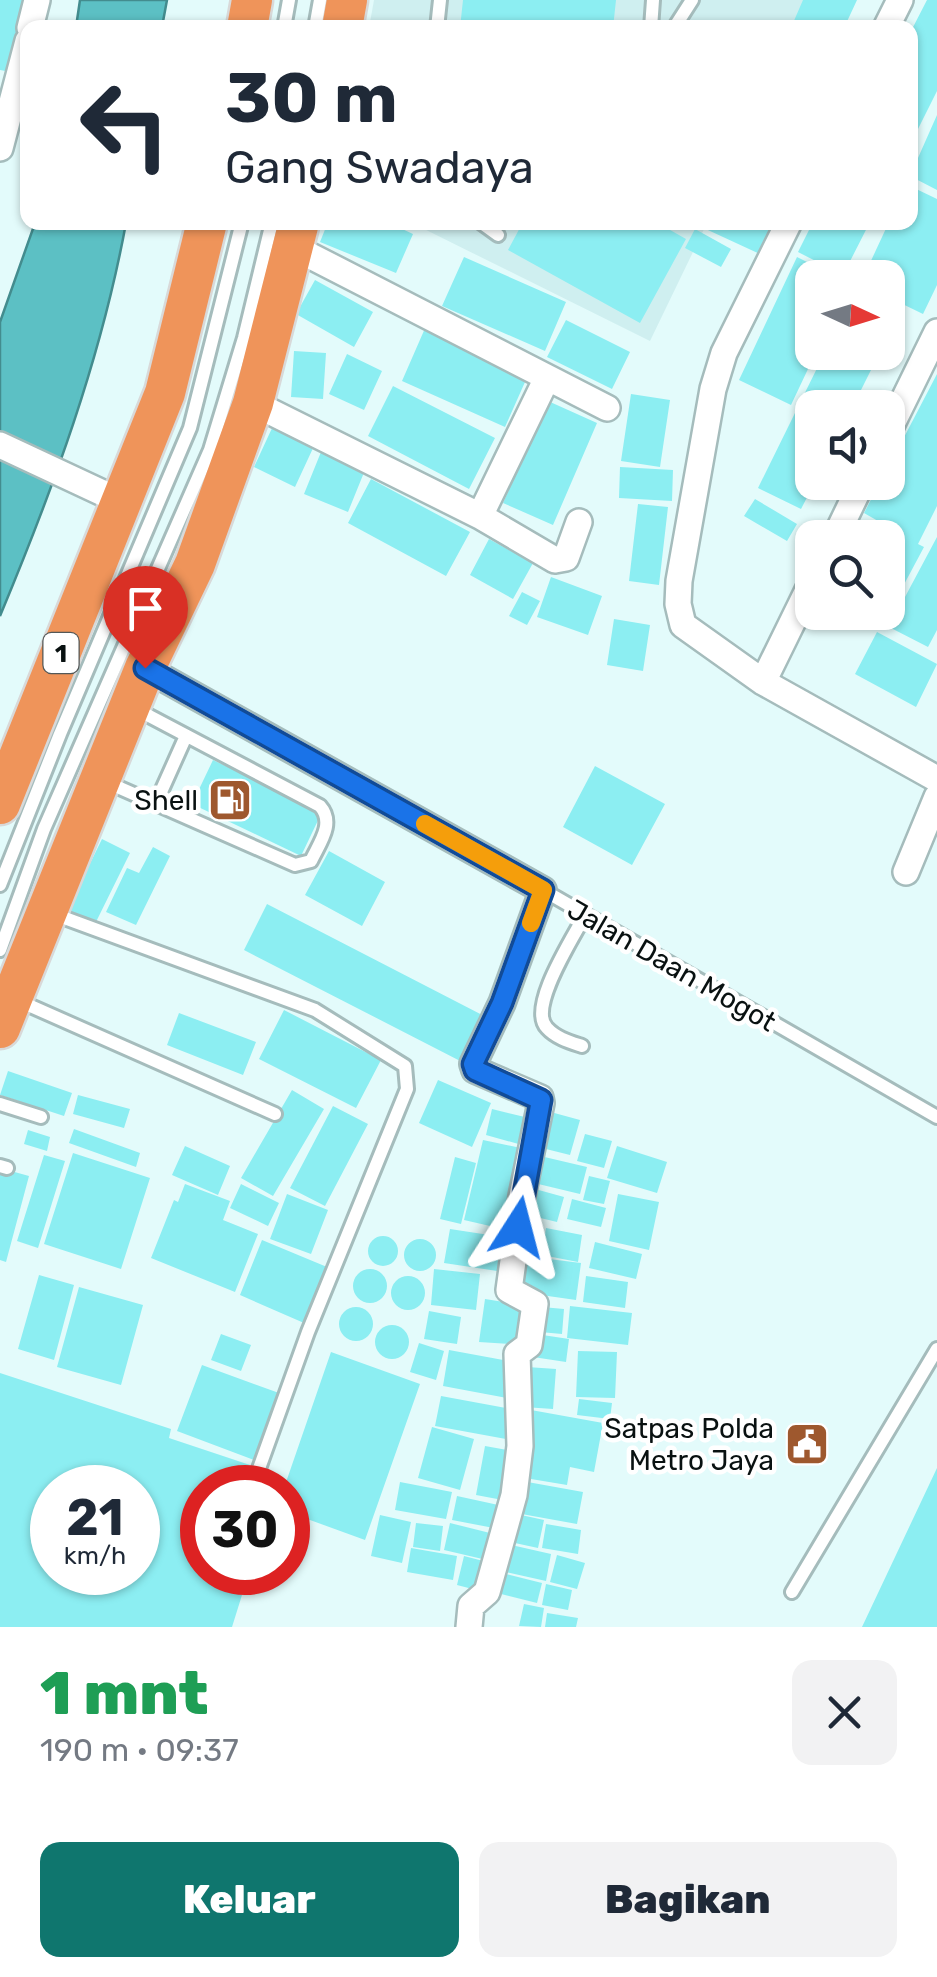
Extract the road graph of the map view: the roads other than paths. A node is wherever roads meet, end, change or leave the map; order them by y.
1 (20, 72) edge
2 (0, 148) edge
3 (204, 230) edge
4 (240, 230) edge
5 (491, 230) edge
6 (785, 230) edge
7 (288, 231) edge
8 (498, 235) dead end
9 (937, 332) edge
10 (547, 378) junction
11 (905, 397) edge
12 (253, 404) junction
13 (606, 408) dead end
14 (0, 444) edge
15 (108, 495) junction
16 (480, 516) junction
17 (579, 522) dead end
18 (795, 617) edge
19 (145, 668) junction
20 (763, 682) junction
21 (130, 706) junction
22 (186, 736) junction
23 (99, 779) junction
24 (937, 779) edge
25 (937, 797) edge
26 (156, 803) junction
27 (0, 804) edge
28 (906, 872) dead end
29 (0, 885) edge
30 (543, 890) junction
31 (46, 912) junction
32 (585, 915) junction
33 (0, 950) edge
34 (6, 1013) edge
35 (582, 1046) dead end
36 (0, 1104) edge
37 (276, 1114) dead end
38 (41, 1117) dead end
39 (937, 1117) edge
40 (937, 1350) edge
41 (260, 1465) edge
42 (792, 1592) dead end
43 (469, 1627) edge

1 - 2 street
3 - 15 highway, 1
4 - 29 lane
5 - 8 lane
6 - 20 street
7 - 10 street
7 - 12 highway
7 - 33 lane
9 - 11 street
10 - 13 street
10 - 16 street
12 - 16 street
12 - 19 highway
14 - 15 street
15 - 27 highway, 1
16 - 17 street
18 - 20 street
19 - 21 highway
19 - 30 street, Jalan Daan Mogot
20 - 24 street
21 - 22 lane
21 - 23 highway
22 - 26 lane
22 - 26 lane
23 - 26 lane
23 - 31 highway
25 - 28 street
30 - 32 lane, Jalan Daan Mogot
30 - 43 street
31 - 34 highway
31 - 41 lane
32 - 35 lane
32 - 39 lane, Jalan Daan Mogot
34 - 37 lane
36 - 38 lane
40 - 42 lane

